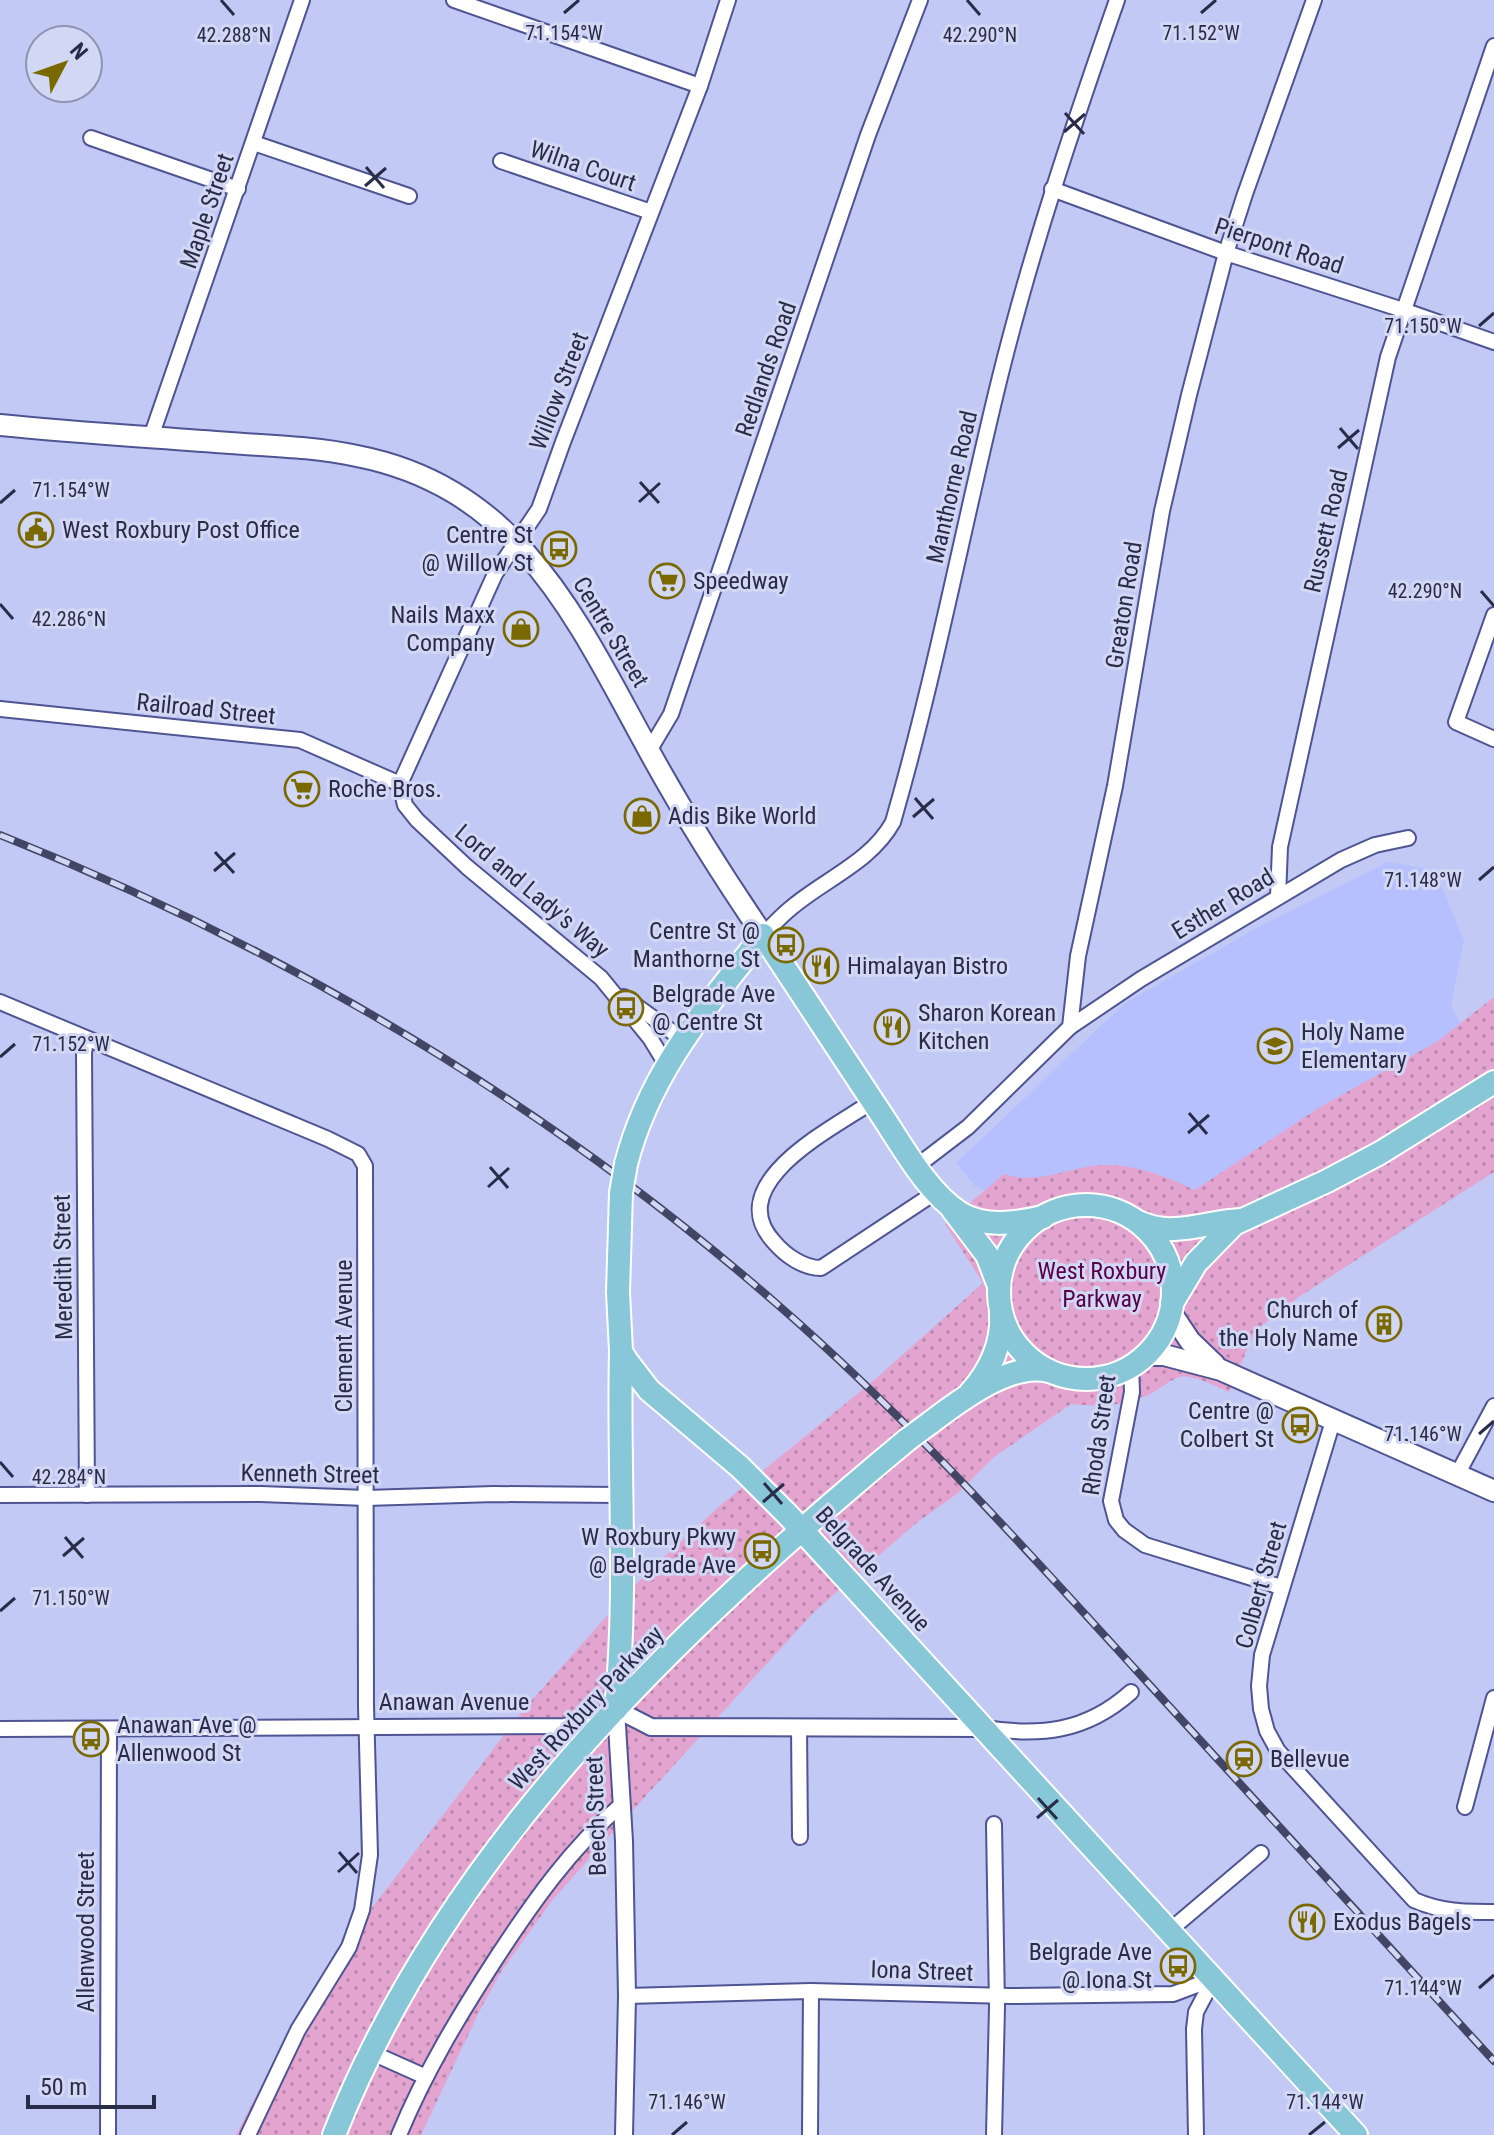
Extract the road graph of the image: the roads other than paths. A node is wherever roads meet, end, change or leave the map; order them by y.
1 (302, 0) edge
2 (454, 0) edge
3 (728, 0) edge
4 (920, 0) edge
5 (1117, 0) edge
6 (1314, 0) edge
7 (1494, 46) edge
8 (700, 86) junction
9 (91, 138) dead end
10 (254, 143) junction
11 (501, 161) dead end
12 (238, 189) junction
13 (1052, 189) junction
14 (409, 196) dead end
15 (651, 212) junction
16 (1226, 253) junction
17 (1403, 310) junction
18 (1494, 342) edge
19 (0, 425) edge
20 (151, 437) junction
21 (516, 541) junction
22 (1494, 615) edge
23 (0, 709) edge
24 (1494, 739) edge
25 (649, 751) junction
26 (400, 784) junction
27 (1408, 838) dead end
28 (1278, 897) junction
29 (763, 935) junction
30 (613, 991) junction
31 (0, 1002) edge
32 (1070, 1027) junction
33 (682, 1039) junction
34 (86, 1040) junction
35 (666, 1064) junction
36 (1494, 1082) edge
37 (873, 1101) junction
38 (917, 1166) junction
39 (943, 1199) junction
40 (1043, 1217) junction
41 (1133, 1219) junction
42 (1241, 1220) junction
43 (999, 1286) junction
44 (1170, 1308) junction
45 (1001, 1312) junction
46 (621, 1351) junction
47 (1136, 1363) junction
48 (1221, 1370) junction
49 (1050, 1371) junction
50 (970, 1393) junction
51 (1494, 1406) edge
52 (1333, 1421) junction
53 (1457, 1475) junction
54 (1494, 1491) edge
55 (0, 1495) edge
56 (87, 1495) junction
57 (620, 1495) junction
58 (366, 1498) junction
59 (802, 1530) junction
60 (1281, 1587) junction
61 (1131, 1692) dead end
62 (1494, 1698) edge
63 (616, 1709) junction
64 (367, 1727) junction
65 (799, 1727) junction
66 (982, 1728) junction
67 (0, 1729) edge
68 (109, 1729) junction
69 (621, 1805) junction
70 (1465, 1807) dead end
71 (994, 1824) dead end
72 (800, 1837) dead end
73 (1261, 1853) dead end
74 (1494, 1912) edge
75 (1169, 1931) junction
76 (1213, 1979) junction
77 (811, 1991) junction
78 (997, 1995) junction
79 (627, 1996) junction
80 (370, 2052) junction
81 (426, 2077) junction
82 (108, 2135) edge
83 (248, 2135) edge
84 (334, 2135) edge
85 (399, 2135) edge
86 (624, 2135) edge
87 (810, 2135) edge
88 (994, 2135) edge
89 (1196, 2135) edge
90 (1356, 2135) edge

1 - 10 street, Maple Street
2 - 8 street
3 - 8 street, Willow Street
4 - 25 street, Redlands Road
5 - 13 street, Manthorne Road
6 - 16 street, Greaton Road
7 - 17 street, Russett Road
8 - 15 street, Willow Street
9 - 12 street
10 - 12 street, Maple Street
10 - 14 street
11 - 15 street, Wilna Court
12 - 20 street, Maple Street
13 - 16 street, Pierpont Road
13 - 29 street, Manthorne Road
15 - 21 street, Willow Street
16 - 17 street, Pierpont Road
16 - 32 street, Greaton Road
17 - 18 street, Pierpont Road
17 - 28 street, Russett Road
19 - 20 main road, Centre Street
20 - 21 main road, Centre Street
21 - 25 main road, Centre Street
21 - 26 street, Willow Street
22 - 24 street
23 - 26 street, Railroad Street
25 - 29 main road, Centre Street
26 - 30 street, Lord and Lady's Way
27 - 28 street, Esther Road
28 - 32 street, Esther Road
29 - 33 main road
29 - 37 main road, Centre Street
30 - 33 street, Lord and Lady's Way
30 - 35 street, Lord and Lady's Way
31 - 34 street, Clement Avenue
32 - 38 street
33 - 35 main road
34 - 56 street, Meredith Street
34 - 58 street, Clement Avenue
35 - 46 main road, bridge
36 - 42 main road
37 - 38 main road, Centre Street
37 - 39 street
38 - 39 main road, Centre Street
39 - 40 main road
39 - 43 main road, Centre Street
40 - 41 main road
40 - 43 main road
41 - 42 main road
41 - 44 main road
42 - 44 main road
43 - 45 main road
44 - 47 main road
44 - 48 main road
45 - 49 main road
45 - 50 main road, West Roxbury Parkway
46 - 57 main road, Beech Street
46 - 59 main road, Belgrade Avenue
47 - 48 main road
47 - 49 main road
47 - 60 street, Rhoda Street
48 - 52 main road
49 - 50 main road, West Roxbury Parkway
50 - 59 main road, West Roxbury Parkway, bridge
51 - 53 street
52 - 53 main road
52 - 60 street, Colbert Street
53 - 54 main road
55 - 56 street, Kenneth Street
56 - 58 street, Kenneth Street
57 - 58 street, Kenneth Street
57 - 63 main road, Beech Street
58 - 64 street, Clement Avenue
59 - 63 main road, West Roxbury Parkway
59 - 66 main road, Belgrade Avenue
60 - 74 street, Colbert Street
61 - 66 street
62 - 70 street
63 - 64 street, Anawan Avenue
63 - 65 street
63 - 69 street, Beech Street
63 - 80 main road, West Roxbury Parkway
64 - 68 street, Anawan Avenue
64 - 83 street, Clement Avenue
65 - 66 street
65 - 72 street
66 - 75 main road, Belgrade Avenue
67 - 68 street, Anawan Avenue
68 - 82 street, Allenwood Street
69 - 79 street, Beech Street
69 - 81 street
71 - 78 street
73 - 75 street
75 - 76 main road, Belgrade Avenue
76 - 78 street, Iona Street
76 - 89 street
76 - 90 main road, Belgrade Avenue
77 - 78 street, Iona Street
77 - 79 street, Iona Street
77 - 87 street
78 - 88 street
79 - 86 street, Beech Street
80 - 81 street
80 - 84 main road, West Roxbury Parkway
81 - 85 street

